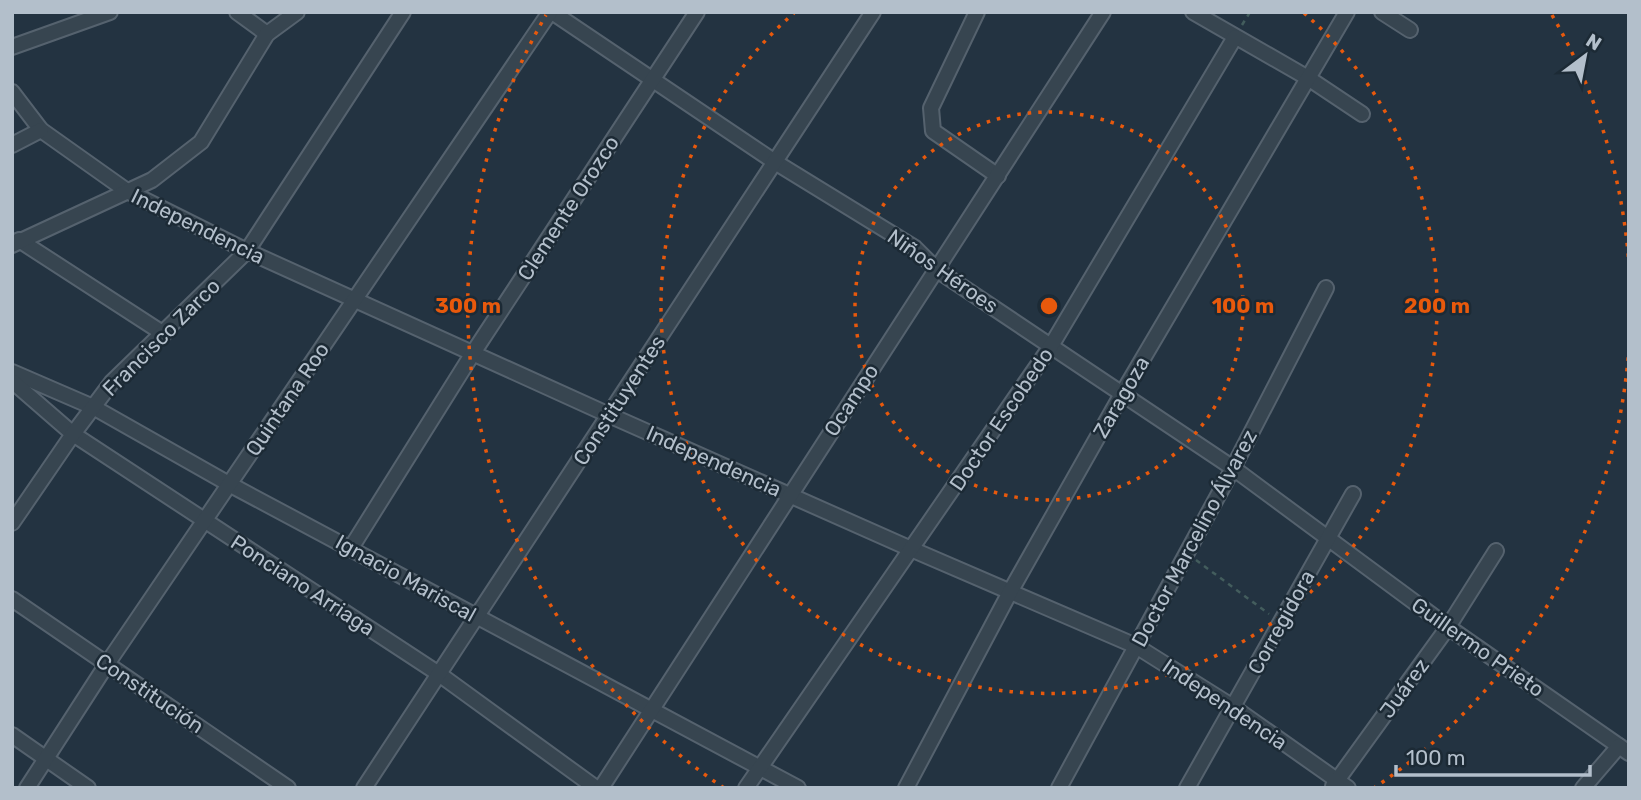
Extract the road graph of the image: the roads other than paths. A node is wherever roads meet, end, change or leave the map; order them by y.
1 (110, 12) edge
2 (237, 12) edge
3 (298, 12) edge
4 (404, 12) edge
5 (551, 12) edge
6 (697, 12) edge
7 (873, 12) edge
8 (977, 12) edge
9 (1103, 12) edge
10 (1193, 12) edge
11 (1347, 12) edge
12 (1382, 12) edge
13 (1410, 30) dead end
14 (267, 34) junction
15 (1235, 37) junction
16 (12, 47) edge
17 (1308, 78) junction
18 (652, 80) junction
19 (12, 92) edge
20 (1362, 114) dead end
21 (41, 130) junction
22 (12, 145) edge
23 (775, 162) junction
24 (998, 176) junction
25 (127, 191) junction
26 (16, 242) edge
27 (247, 251) junction
28 (937, 270) junction
29 (1326, 288) dead end
30 (355, 300) junction
31 (164, 334) junction
32 (1051, 346) junction
33 (473, 353) junction
34 (12, 372) edge
35 (12, 380) edge
36 (1122, 394) junction
37 (93, 407) junction
38 (609, 415) junction
39 (73, 434) junction
40 (1233, 468) junction
41 (229, 485) junction
42 (1353, 494) dead end
43 (789, 495) junction
44 (205, 520) junction
45 (12, 523) edge
46 (1328, 538) junction
47 (351, 548) junction
48 (911, 549) junction
49 (1496, 551) dead end
50 (1010, 592) junction
51 (12, 599) edge
52 (476, 617) junction
53 (1448, 627) junction
54 (1136, 646) junction
55 (107, 664) junction
56 (439, 674) junction
57 (1233, 707) junction
58 (652, 710) junction
59 (12, 735) edge
60 (1624, 749) edge
61 (47, 759) junction
62 (759, 767) junction
63 (1339, 785) edge
64 (27, 788) edge
65 (89, 788) edge
66 (288, 788) edge
67 (364, 788) edge
68 (598, 788) edge
69 (746, 788) edge
70 (798, 788) edge
71 (906, 788) edge
72 (1059, 788) edge
73 (1187, 788) edge
74 (1584, 788) edge

1 - 16 street
2 - 14 street
3 - 14 street
4 - 27 street, Francisco Zarco
5 - 18 street, Niños Héroes
5 - 30 street, Quintana Roo
6 - 18 street, Clemente Orozco
7 - 23 street, Constituyentes
8 - 24 street
9 - 24 street, Ocampo
10 - 15 street
11 - 17 street, Zaragoza
12 - 13 street
14 - 25 street
15 - 17 street
15 - 32 street, Doctor Escobedo
17 - 20 street
17 - 36 street, Zaragoza
18 - 23 street, Niños Héroes
18 - 33 street, Clemente Orozco
19 - 21 street, Independencia
21 - 22 street
21 - 25 street, Independencia
23 - 28 street, Niños Héroes
23 - 38 street, Constituyentes
24 - 28 street, Ocampo
25 - 26 street
25 - 27 street, Independencia
26 - 31 street
27 - 30 street, Independencia
27 - 31 street, Francisco Zarco
28 - 32 street, Niños Héroes
28 - 43 street, Ocampo
29 - 40 street, Doctor Marcelino Álvarez
30 - 33 street, Independencia
30 - 41 street, Quintana Roo
31 - 37 street, Francisco Zarco
32 - 36 street, Niños Héroes
32 - 48 street, Doctor Escobedo
33 - 38 street, Independencia
33 - 47 street, Clemente Orozco
34 - 37 street, Ignacio Mariscal
35 - 39 street, Ponciano Arriaga
36 - 40 street, Niños Héroes
36 - 50 street, Zaragoza
37 - 39 street, Francisco Zarco
37 - 41 street, Ignacio Mariscal
38 - 43 street, Independencia
38 - 52 street, Constituyentes
39 - 44 street, Ponciano Arriaga
39 - 45 street, Francisco Zarco
40 - 46 street, Niños Héroes
40 - 54 street, Doctor Marcelino Álvarez
41 - 44 street, Quintana Roo
41 - 47 street, Ignacio Mariscal
42 - 46 street, Corregidora
43 - 48 street, Independencia
43 - 58 street, Ocampo
44 - 55 street, Quintana Roo
44 - 56 street, Ponciano Arriaga
46 - 53 street, Guillermo Prieto
46 - 57 street, Corregidora
47 - 52 street, Ignacio Mariscal
48 - 50 street, Independencia
48 - 62 street, Doctor Escobedo
49 - 53 street, Juárez
50 - 54 street, Independencia
50 - 71 street, Zaragoza
51 - 55 street, Constitución
52 - 56 street, Constituyentes
52 - 58 street, Ignacio Mariscal
53 - 60 street, Guillermo Prieto
53 - 63 street, Juárez
54 - 57 street, Independencia
54 - 72 street, Doctor Marcelino Álvarez
55 - 61 street, Quintana Roo
55 - 66 street, Constitución
56 - 67 street, Constituyentes
56 - 68 street, Ponciano Arriaga
57 - 63 street, Independencia
57 - 73 street, Corregidora
58 - 62 street, Ignacio Mariscal
58 - 68 street, Ocampo
59 - 61 street
60 - 74 street
61 - 64 street, Quintana Roo
61 - 65 street
62 - 69 street, Doctor Escobedo
62 - 70 street, Ignacio Mariscal

